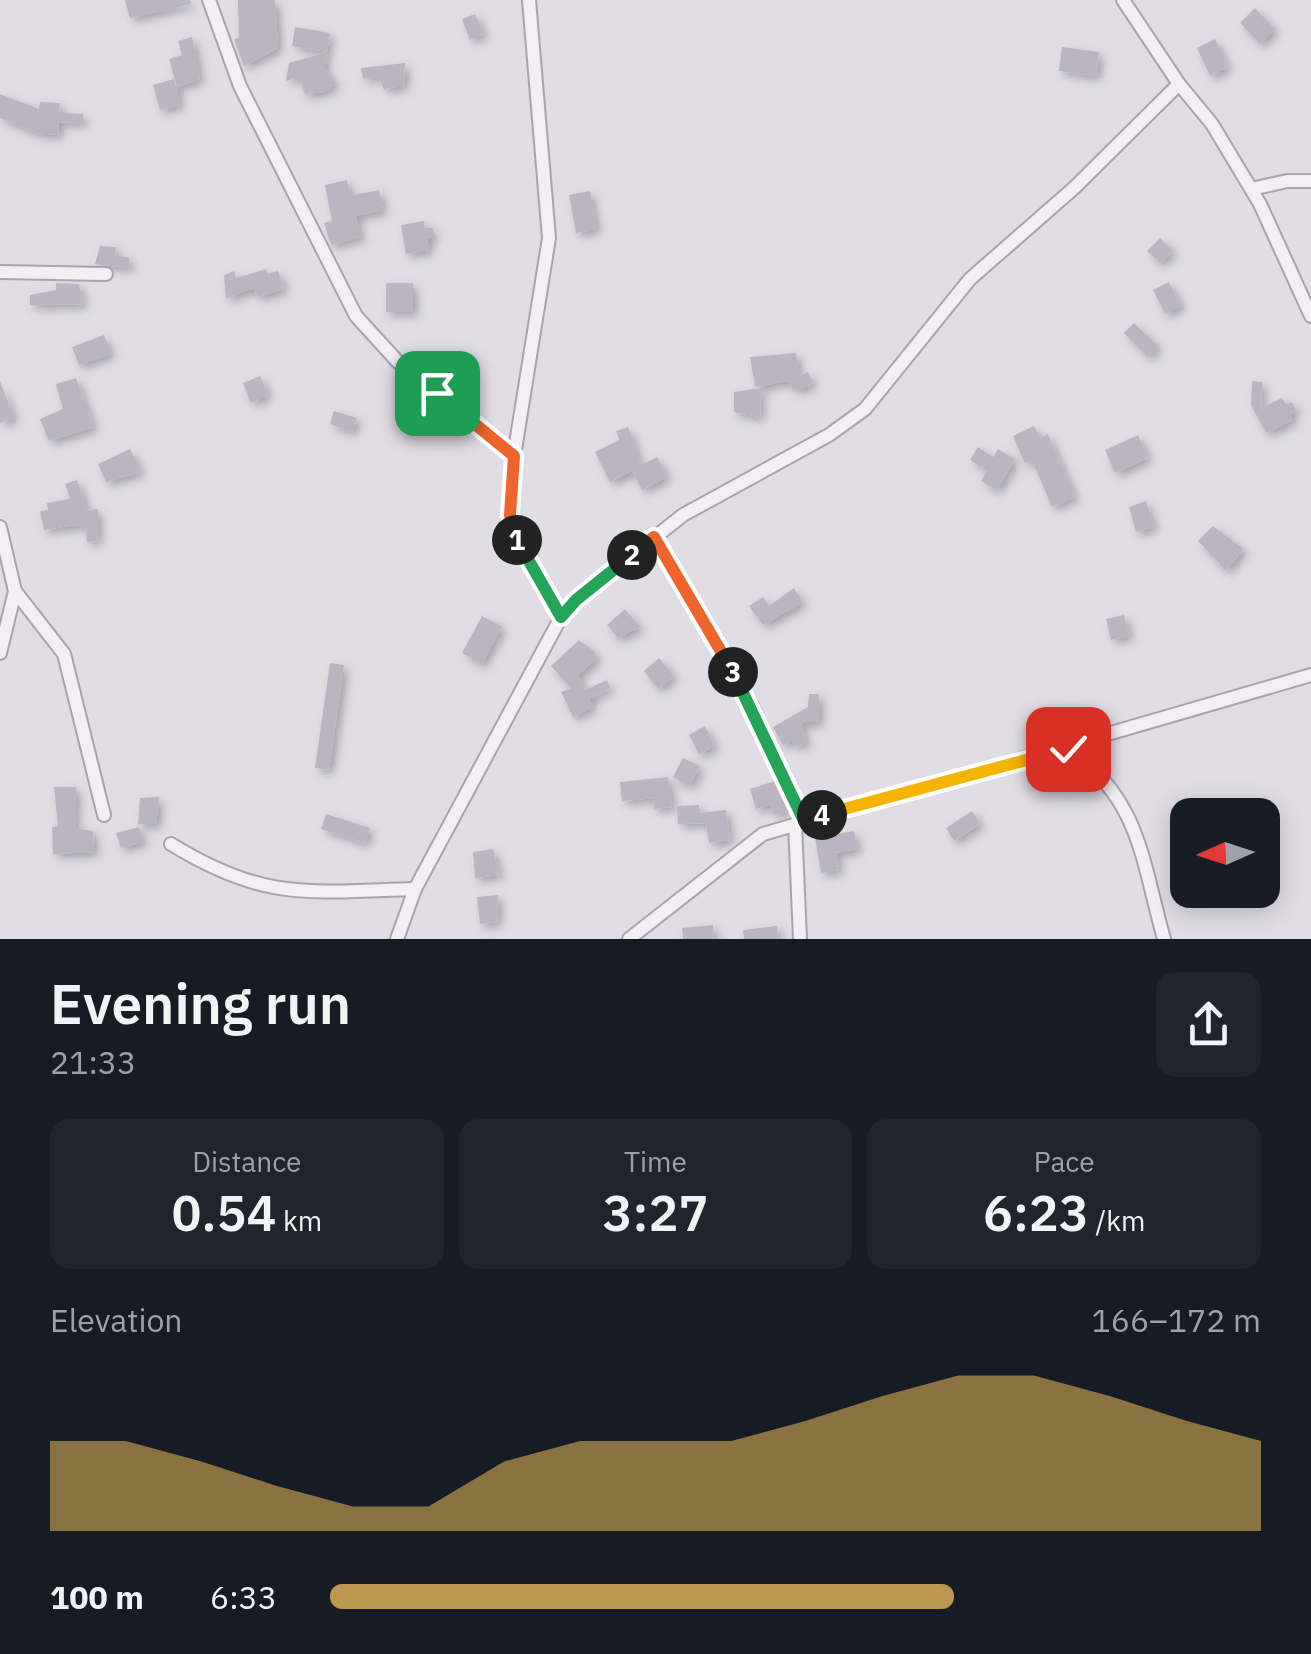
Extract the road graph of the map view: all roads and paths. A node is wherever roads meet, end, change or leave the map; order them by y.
1 (209, 0) edge
2 (530, 0) edge
3 (1123, 0) edge
4 (1178, 84) junction
5 (1311, 181) edge
6 (1252, 189) junction
7 (0, 272) edge
8 (106, 274) dead end
9 (1311, 316) edge
10 (514, 456) junction
11 (0, 527) edge
12 (654, 537) junction
13 (15, 591) junction
14 (561, 617) junction
15 (0, 653) edge
16 (1311, 675) edge
17 (1068, 749) junction
18 (104, 816) dead end
19 (800, 822) junction
20 (172, 844) dead end
21 (414, 889) junction
22 (396, 939) edge
23 (629, 939) edge
24 (800, 939) edge
25 (1164, 939) edge

1 - 10 street
2 - 10 street
3 - 4 street
4 - 6 street
4 - 12 street
5 - 6 street
6 - 9 street
7 - 8 street
10 - 14 street
11 - 13 street
12 - 14 street
12 - 19 street
13 - 15 street
13 - 18 street
14 - 21 street
16 - 17 street
17 - 19 street
17 - 25 street
19 - 23 street
19 - 24 street
20 - 21 street
21 - 22 street

